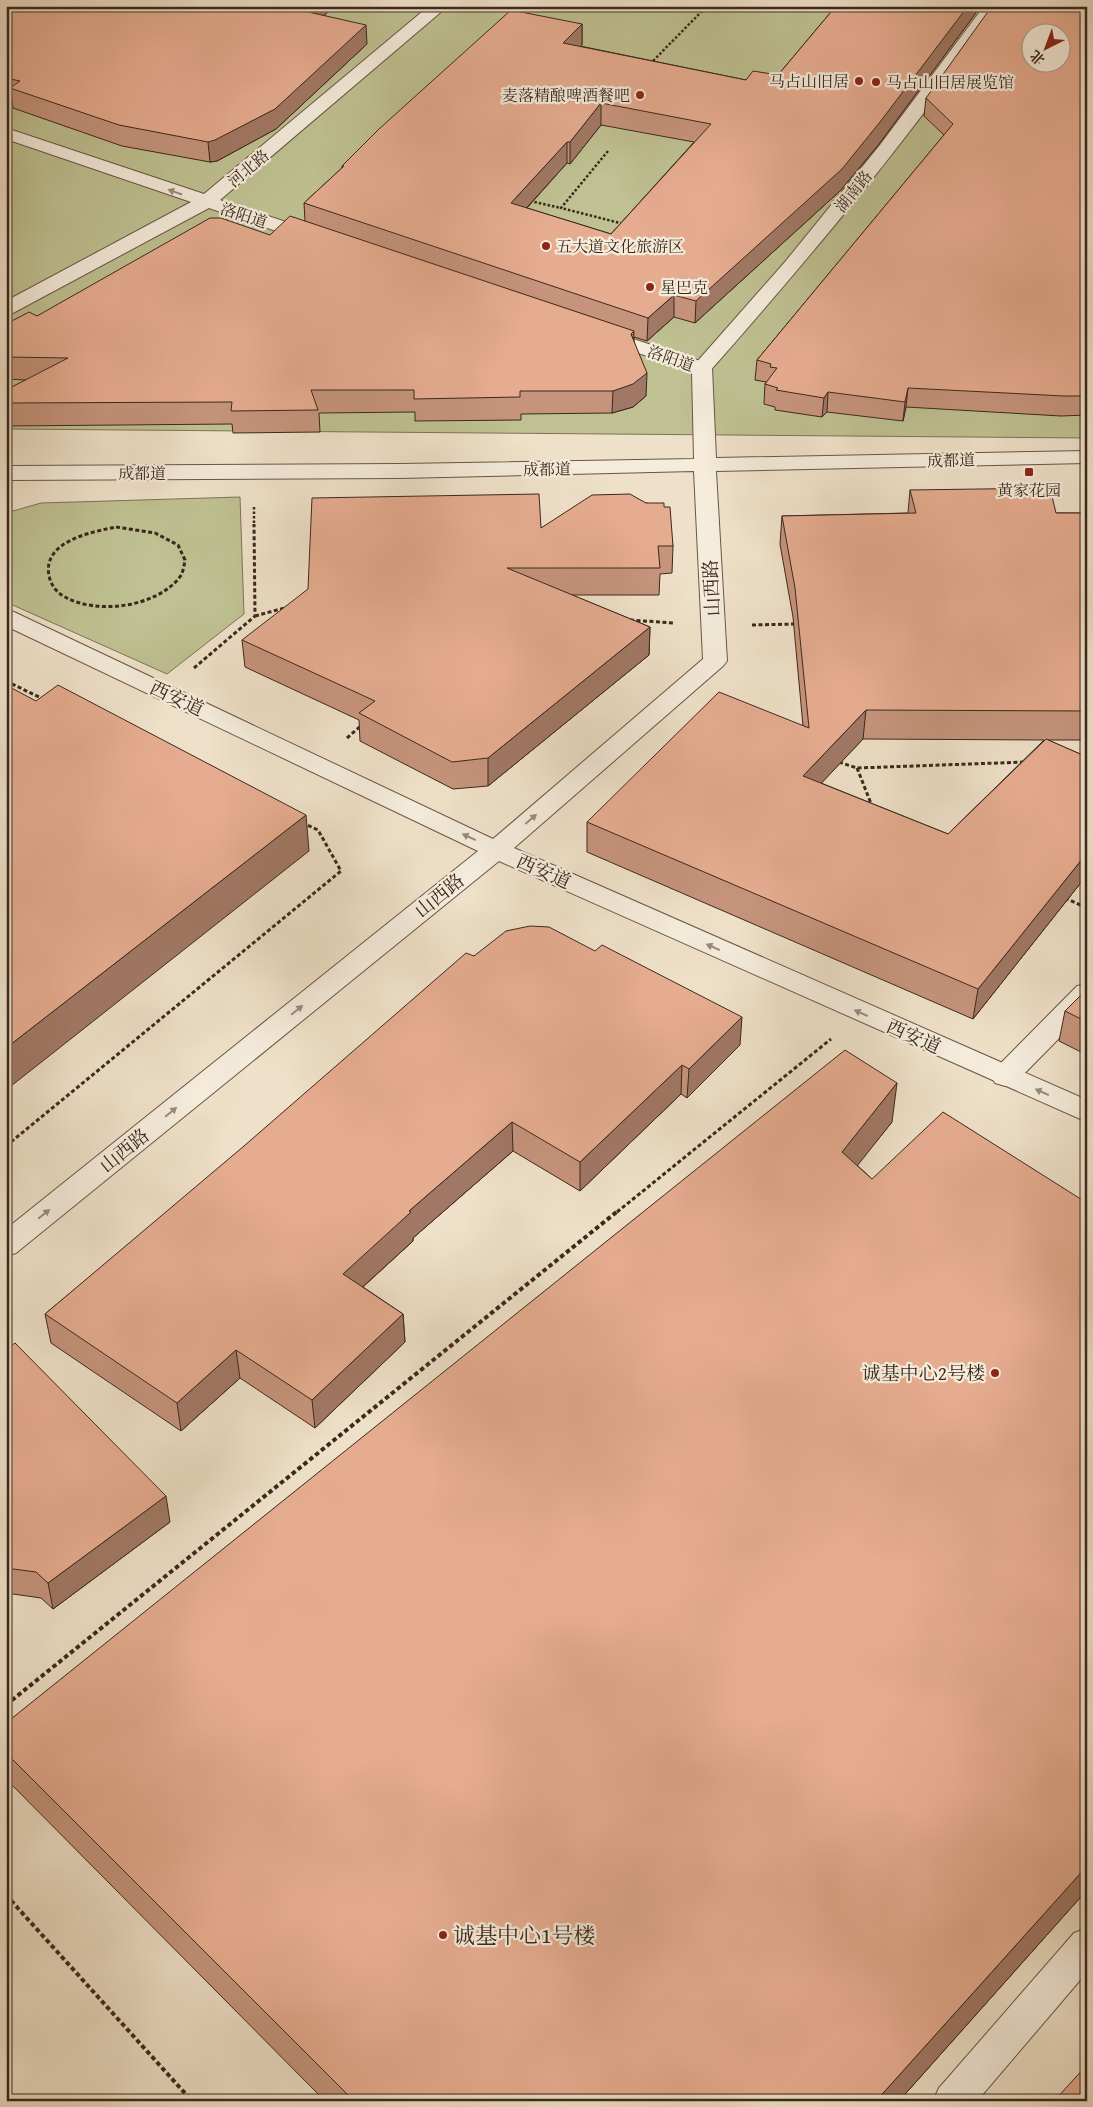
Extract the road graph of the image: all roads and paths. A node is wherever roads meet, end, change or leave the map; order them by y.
1 (440, 6) edge
2 (706, 6) edge
3 (993, 6) edge
4 (645, 70) edge
5 (6, 133) edge
6 (608, 151) dead end
7 (524, 200) edge
8 (206, 202) junction
9 (562, 208) junction
10 (629, 225) edge
11 (329, 242) edge
12 (6, 309) edge
13 (581, 327) edge
14 (702, 368) junction
15 (1087, 458) edge
16 (705, 466) junction
17 (254, 472) junction
18 (6, 473) edge
19 (57, 550) joint
20 (290, 606) edge
21 (255, 616) junction
22 (6, 617) edge
23 (625, 620) edge
24 (801, 624) edge
25 (713, 625) junction
26 (6, 681) edge
27 (165, 692) junction
28 (51, 702) edge
29 (368, 719) edge
30 (838, 761) edge
31 (1031, 761) edge
32 (316, 764) junction
33 (856, 768) junction
34 (872, 807) edge
35 (300, 822) edge
36 (496, 850) junction
37 (1060, 896) edge
38 (1087, 908) edge
39 (1087, 993) edge
40 (863, 1013) junction
41 (1005, 1076) junction
42 (1087, 1112) edge
43 (6, 1146) edge
44 (6, 1245) edge
45 (6, 1705) edge
46 (6, 1895) edge
47 (1087, 1945) edge
48 (192, 2101) edge
49 (952, 2101) edge

1 - 8 street, 河北路
2 - 4 path
3 - 14 street, 湖南路
8 -> 5 street, 洛阳道
6 - 9 path
7 - 9 path
8 - 11 street, 洛阳道
8 - 12 street, 河北路
9 - 10 path
13 - 14 street, 洛阳道
14 - 16 street, 洛阳道
15 - 16 street, 成都道
16 - 17 street, 成都道
16 - 25 street, 山西路
17 - 18 street, 成都道
17 - 21 path
19 - 19 path
20 - 21 path
21 - 27 path
22 - 27 street, 西安道
23 - 25 path
24 - 25 path
36 -> 25 street, 山西路
26 - 28 path
27 - 32 street, 西安道
29 - 32 path
30 - 33 path
31 - 33 path
36 -> 32 street, 西安道
33 - 34 path
35 - 43 path
40 -> 36 street, 西安道
44 -> 36 street, 山西路
37 - 38 path
39 - 41 street
40 - 41 street, 西安道
40 - 45 path
42 -> 41 street, 西安道
46 - 48 path
47 - 49 street

